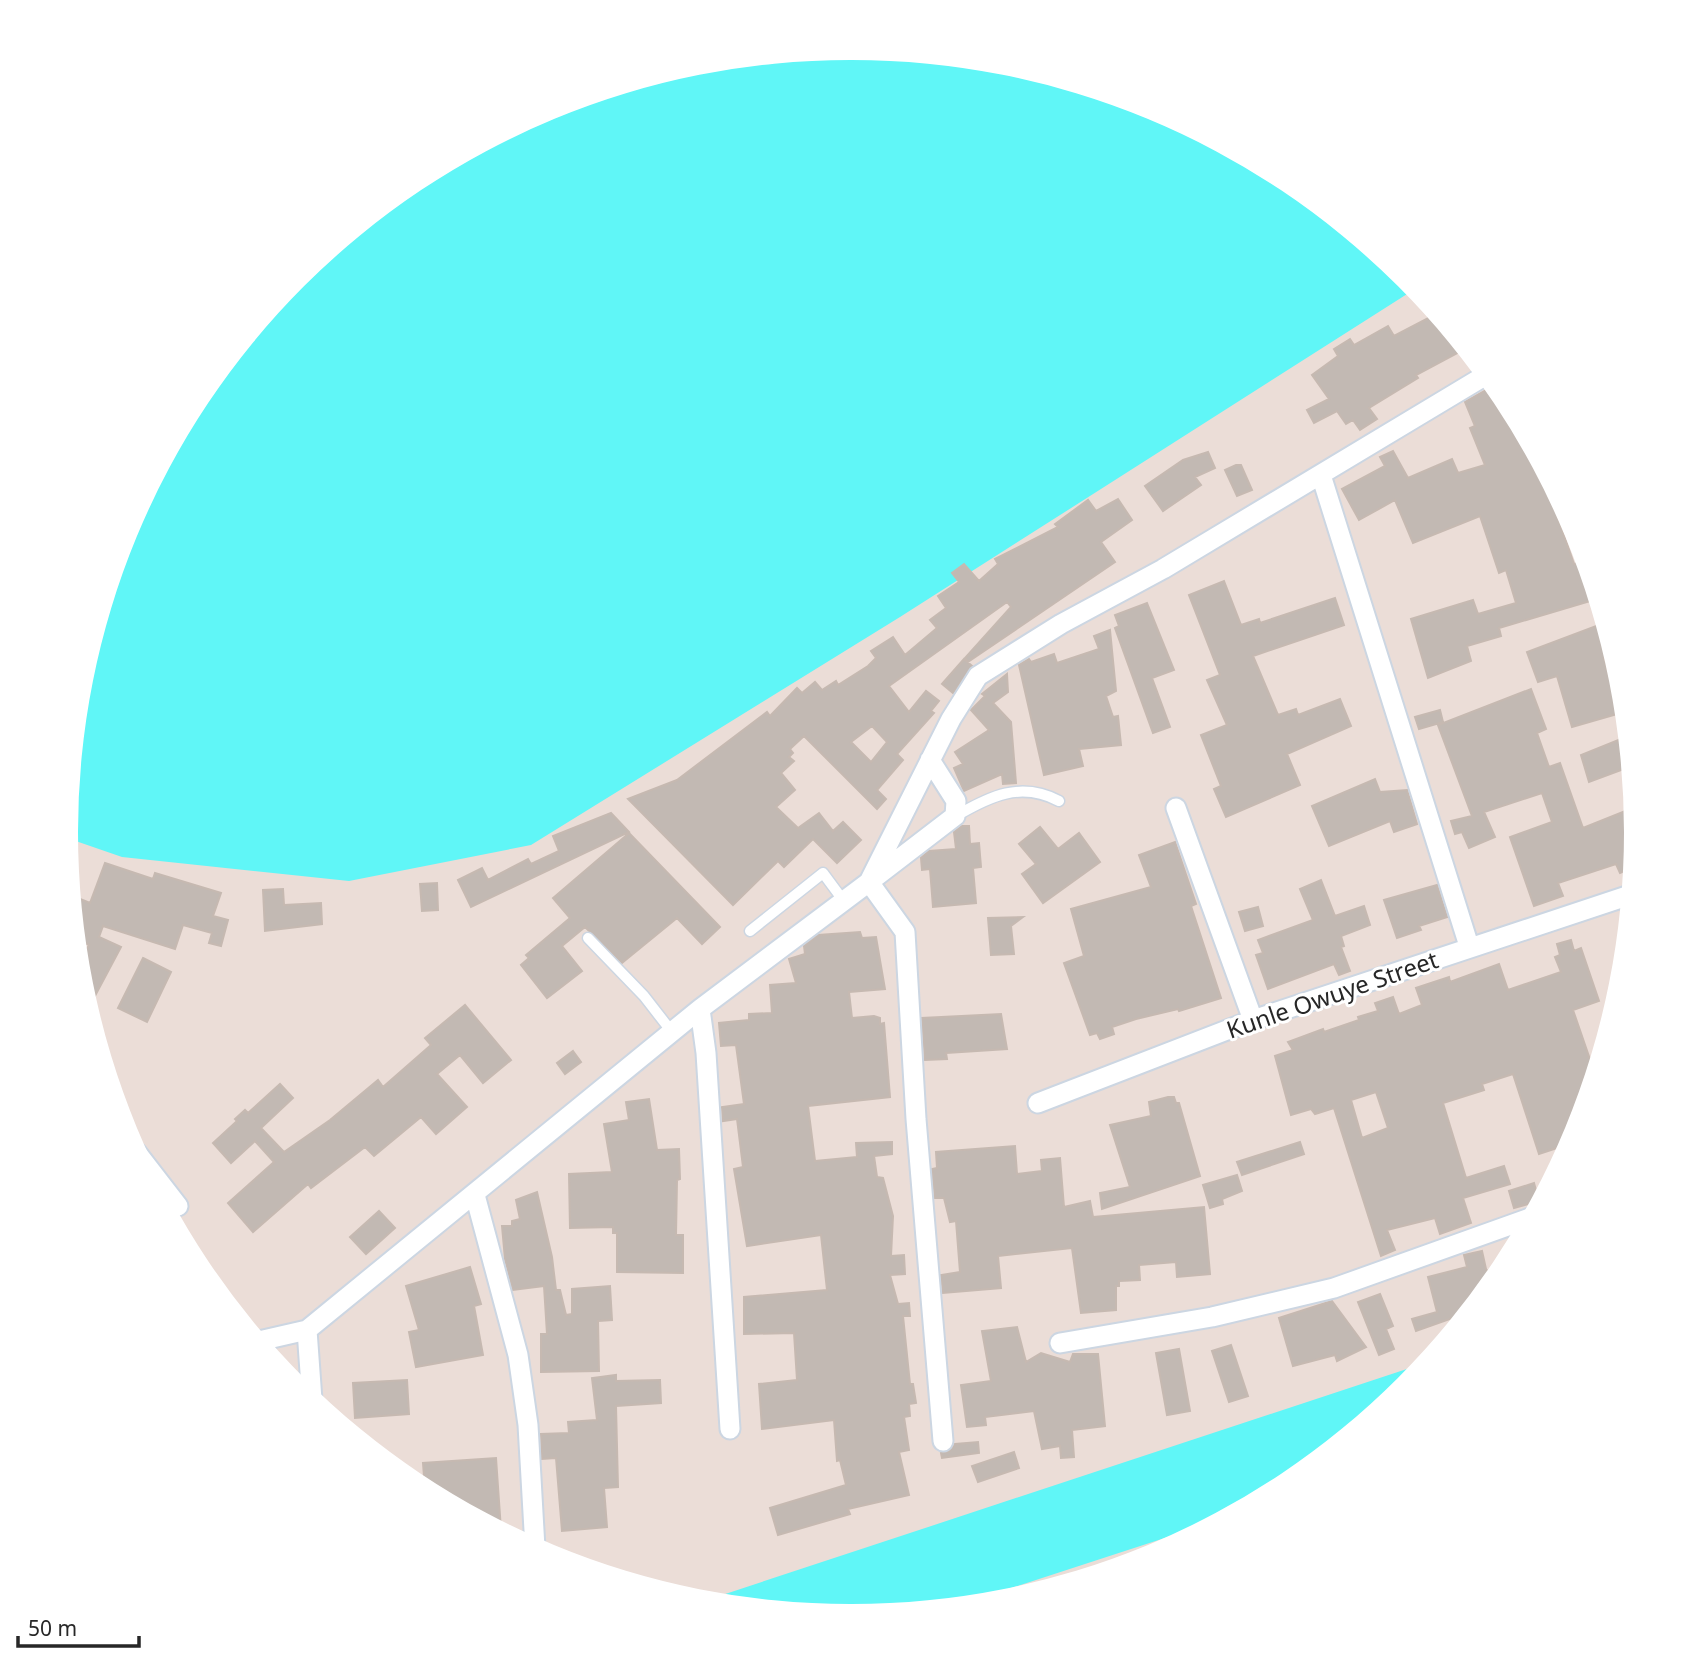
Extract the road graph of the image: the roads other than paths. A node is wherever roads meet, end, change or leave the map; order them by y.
1 (1477, 380) edge
2 (1321, 475) junction
3 (930, 760) junction
4 (1059, 801) dead end
5 (1176, 808) dead end
6 (955, 816) junction
7 (869, 882) junction
8 (1620, 898) edge
9 (843, 900) junction
10 (750, 931) dead end
11 (588, 938) dead end
12 (1469, 946) junction
13 (700, 1009) junction
14 (1253, 1020) junction
15 (672, 1032) junction
16 (1038, 1103) dead end
17 (169, 1195) edge
18 (475, 1195) junction
19 (178, 1206) dead end
20 (1517, 1223) edge
21 (307, 1331) junction
22 (268, 1339) edge
23 (1060, 1343) dead end
24 (311, 1383) edge
25 (730, 1429) dead end
26 (943, 1440) dead end
27 (534, 1537) edge

1 - 2 street
2 - 3 street
2 - 12 street
3 - 6 street
3 - 7 street
4 - 6 lane
5 - 14 street
6 - 7 street
7 - 9 street
7 - 26 street
8 - 12 street, Kunle Owuye Street
9 - 10 lane
9 - 13 street
11 - 15 lane
12 - 14 street, Kunle Owuye Street
13 - 15 street
13 - 25 street
14 - 16 street, Kunle Owuye Street
15 - 18 street
17 - 19 street
18 - 21 street
18 - 27 street
20 - 23 street
21 - 22 street
21 - 24 street

